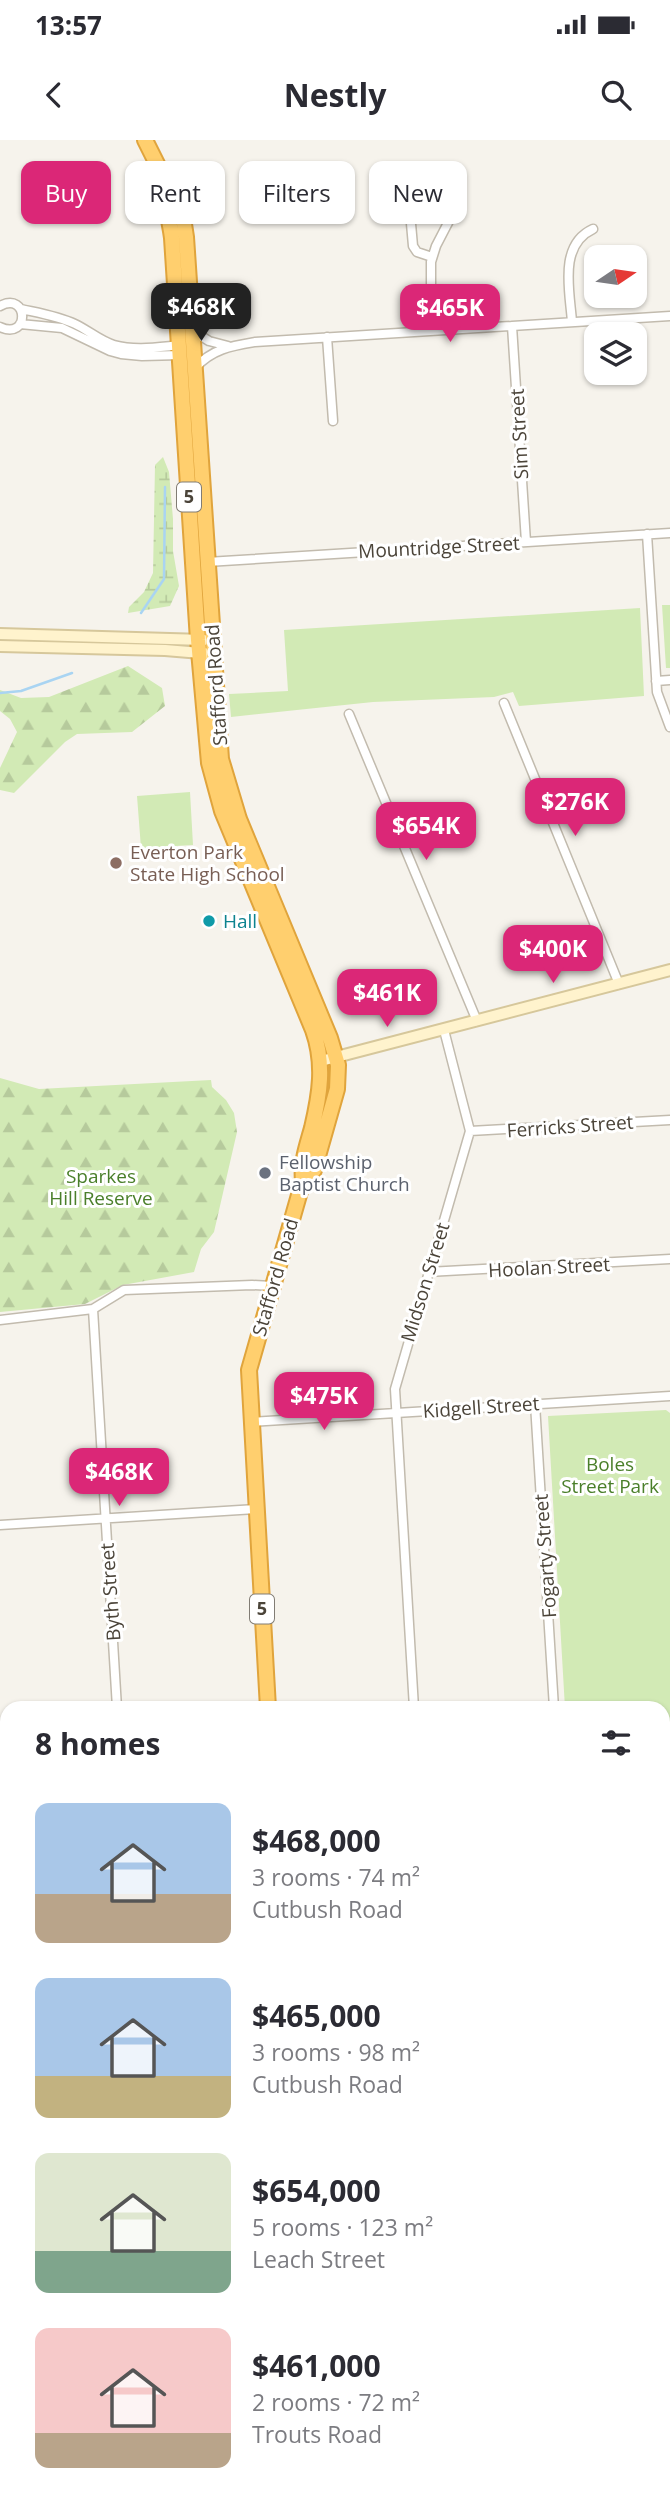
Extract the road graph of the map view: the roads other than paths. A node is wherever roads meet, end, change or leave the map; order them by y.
1 (145, 140) edge
2 (156, 161) edge
3 (169, 224) edge
4 (184, 224) edge
5 (411, 224) edge
6 (448, 224) edge
7 (593, 229) dead end
8 (432, 257) junction
9 (0, 306) edge
10 (21, 309) junction
11 (670, 316) edge
12 (572, 322) junction
13 (20, 324) junction
14 (512, 326) junction
15 (0, 327) edge
16 (431, 331) junction
17 (327, 337) junction
18 (228, 346) junction
19 (194, 349) junction
20 (178, 350) junction
21 (333, 421) dead end
22 (670, 533) edge
23 (647, 534) junction
24 (526, 542) junction
25 (207, 562) junction
26 (0, 634) edge
27 (0, 646) edge
28 (206, 647) junction
29 (670, 680) edge
30 (656, 681) junction
31 (504, 704) dead end
32 (349, 714) dead end
33 (670, 727) edge
34 (670, 970) edge
35 (619, 984) junction
36 (477, 1021) junction
37 (444, 1030) junction
38 (336, 1058) junction
39 (321, 1061) junction
40 (670, 1120) edge
41 (470, 1131) junction
42 (303, 1181) junction
43 (670, 1259) edge
44 (428, 1272) junction
45 (272, 1286) junction
46 (93, 1309) junction
47 (0, 1321) edge
48 (670, 1396) edge
49 (535, 1404) junction
50 (396, 1413) junction
51 (251, 1422) junction
52 (256, 1509) junction
53 (106, 1519) junction
54 (0, 1525) edge
55 (117, 1701) edge
56 (268, 1701) edge
57 (414, 1701) edge
58 (554, 1701) edge

1 - 2 highway, Stafford Road / 5
3 - 20 highway, Stafford Road / 5
4 - 19 highway, Stafford Road / 5
5 - 8 street
6 - 8 street
7 - 12 street
8 - 16 street
9 - 10 street
10 - 13 street
10 - 20 street
11 - 12 street
12 - 14 street
13 - 15 street
13 - 20 street
14 - 16 street
14 - 24 street, Sim Street
16 - 17 street
17 - 18 street
17 - 21 street
18 - 19 street
18 - 19 street
19 - 20 street
19 - 25 highway, Stafford Road / 5
20 - 28 highway, Stafford Road / 5
22 - 23 street, Mountridge Street
23 - 24 street, Mountridge Street
23 - 30 street
24 - 25 street, Mountridge Street
25 - 28 highway, Stafford Road / 5
26 - 28 main road
27 - 28 main road
28 - 38 highway, Stafford Road / 5
28 - 39 highway, Stafford Road / 5
29 - 30 street
30 - 33 street
31 - 35 street
32 - 36 street
34 - 35 main road
35 - 36 main road
36 - 37 main road
37 - 38 main road
37 - 41 street
38 - 39 main road
38 - 42 highway, Stafford Road / 5
39 - 42 highway, Stafford Road / 5
40 - 41 street, Ferricks Street
41 - 44 street, Midson Street
42 - 45 highway, Stafford Road / 5
43 - 44 street, Hoolan Street
44 - 50 street, Midson Street
45 - 46 street
45 - 51 highway, Stafford Road / 5
46 - 47 street
46 - 53 street, Byth Street
48 - 49 street, Kidgell Street
49 - 50 street, Kidgell Street
49 - 58 street, Fogarty Street
50 - 51 street, Kidgell Street
50 - 57 street, Midson Street
51 - 52 highway, Stafford Road / 5
52 - 53 street
52 - 56 highway, Stafford Road / 5
53 - 54 street
53 - 55 street, Byth Street

